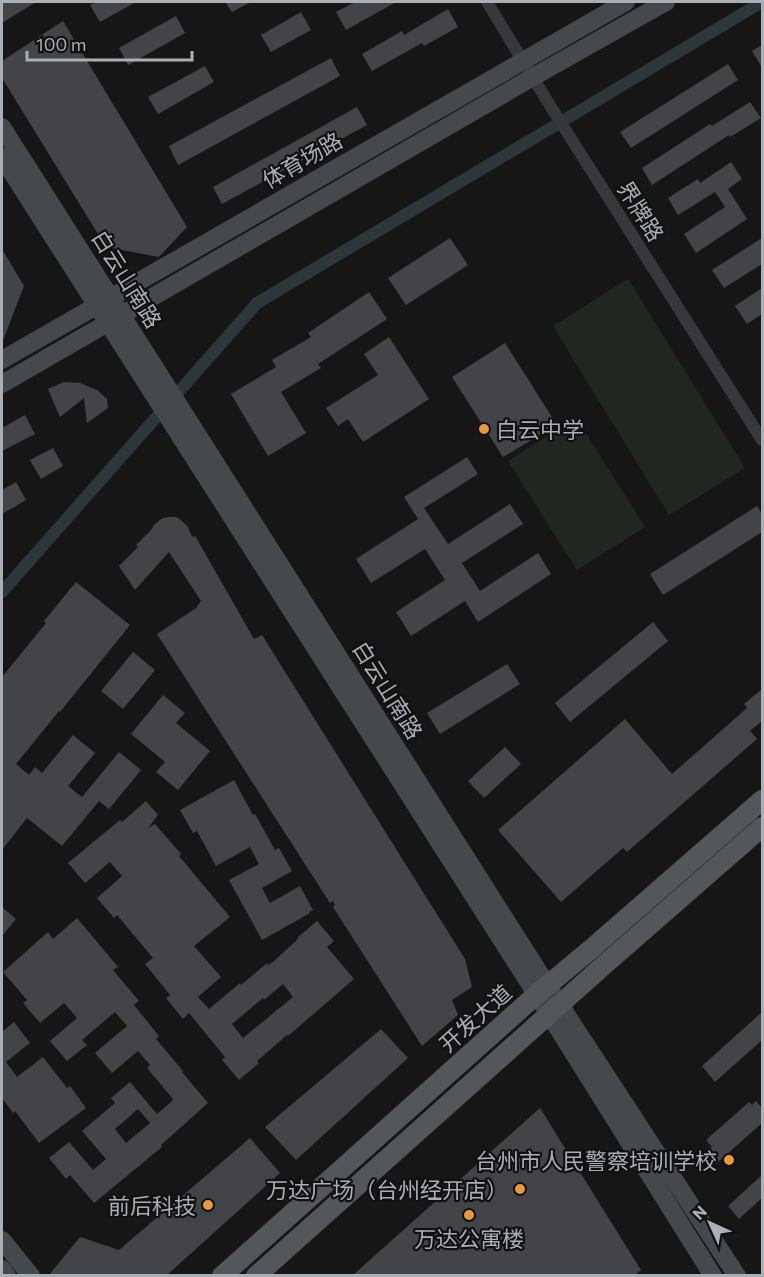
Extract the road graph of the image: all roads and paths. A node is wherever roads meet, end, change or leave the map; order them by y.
1 (487, 2) edge
2 (626, 2) edge
3 (666, 2) edge
4 (523, 60) junction
5 (532, 77) junction
6 (2, 127) edge
7 (2, 157) edge
8 (104, 302) junction
9 (115, 319) junction
10 (2, 360) edge
11 (2, 384) edge
12 (762, 440) edge
13 (762, 800) edge
14 (762, 827) edge
15 (542, 990) junction
16 (554, 1009) junction
17 (2, 1240) edge
18 (2, 1269) edge
19 (7, 1275) edge
20 (31, 1275) edge
21 (222, 1275) edge
22 (256, 1275) edge
23 (713, 1275) edge
24 (737, 1275) edge

1 - 4 street, 界牌路
2 - 4 main road, 体育场路
3 - 5 main road, 体育场路
4 - 5 street, 界牌路
4 - 8 main road, 体育场路
5 - 9 main road, 体育场路
5 - 12 street, 界牌路
6 - 8 main road, 白云山南路
7 - 8 main road, 白云山南路
8 - 9 main road, 白云山南路
8 - 10 main road, 体育场路
9 - 11 main road, 体育场路
9 - 15 main road, 白云山南路
13 - 15 main road, 开发大道
14 - 16 main road, 开发大道
15 - 16 main road, 白云山南路
15 - 21 main road, 开发大道
16 - 22 main road, 开发大道
16 - 23 main road, 白云山南路
16 - 24 main road, 白云山南路
17 - 20 main road
18 - 19 main road

